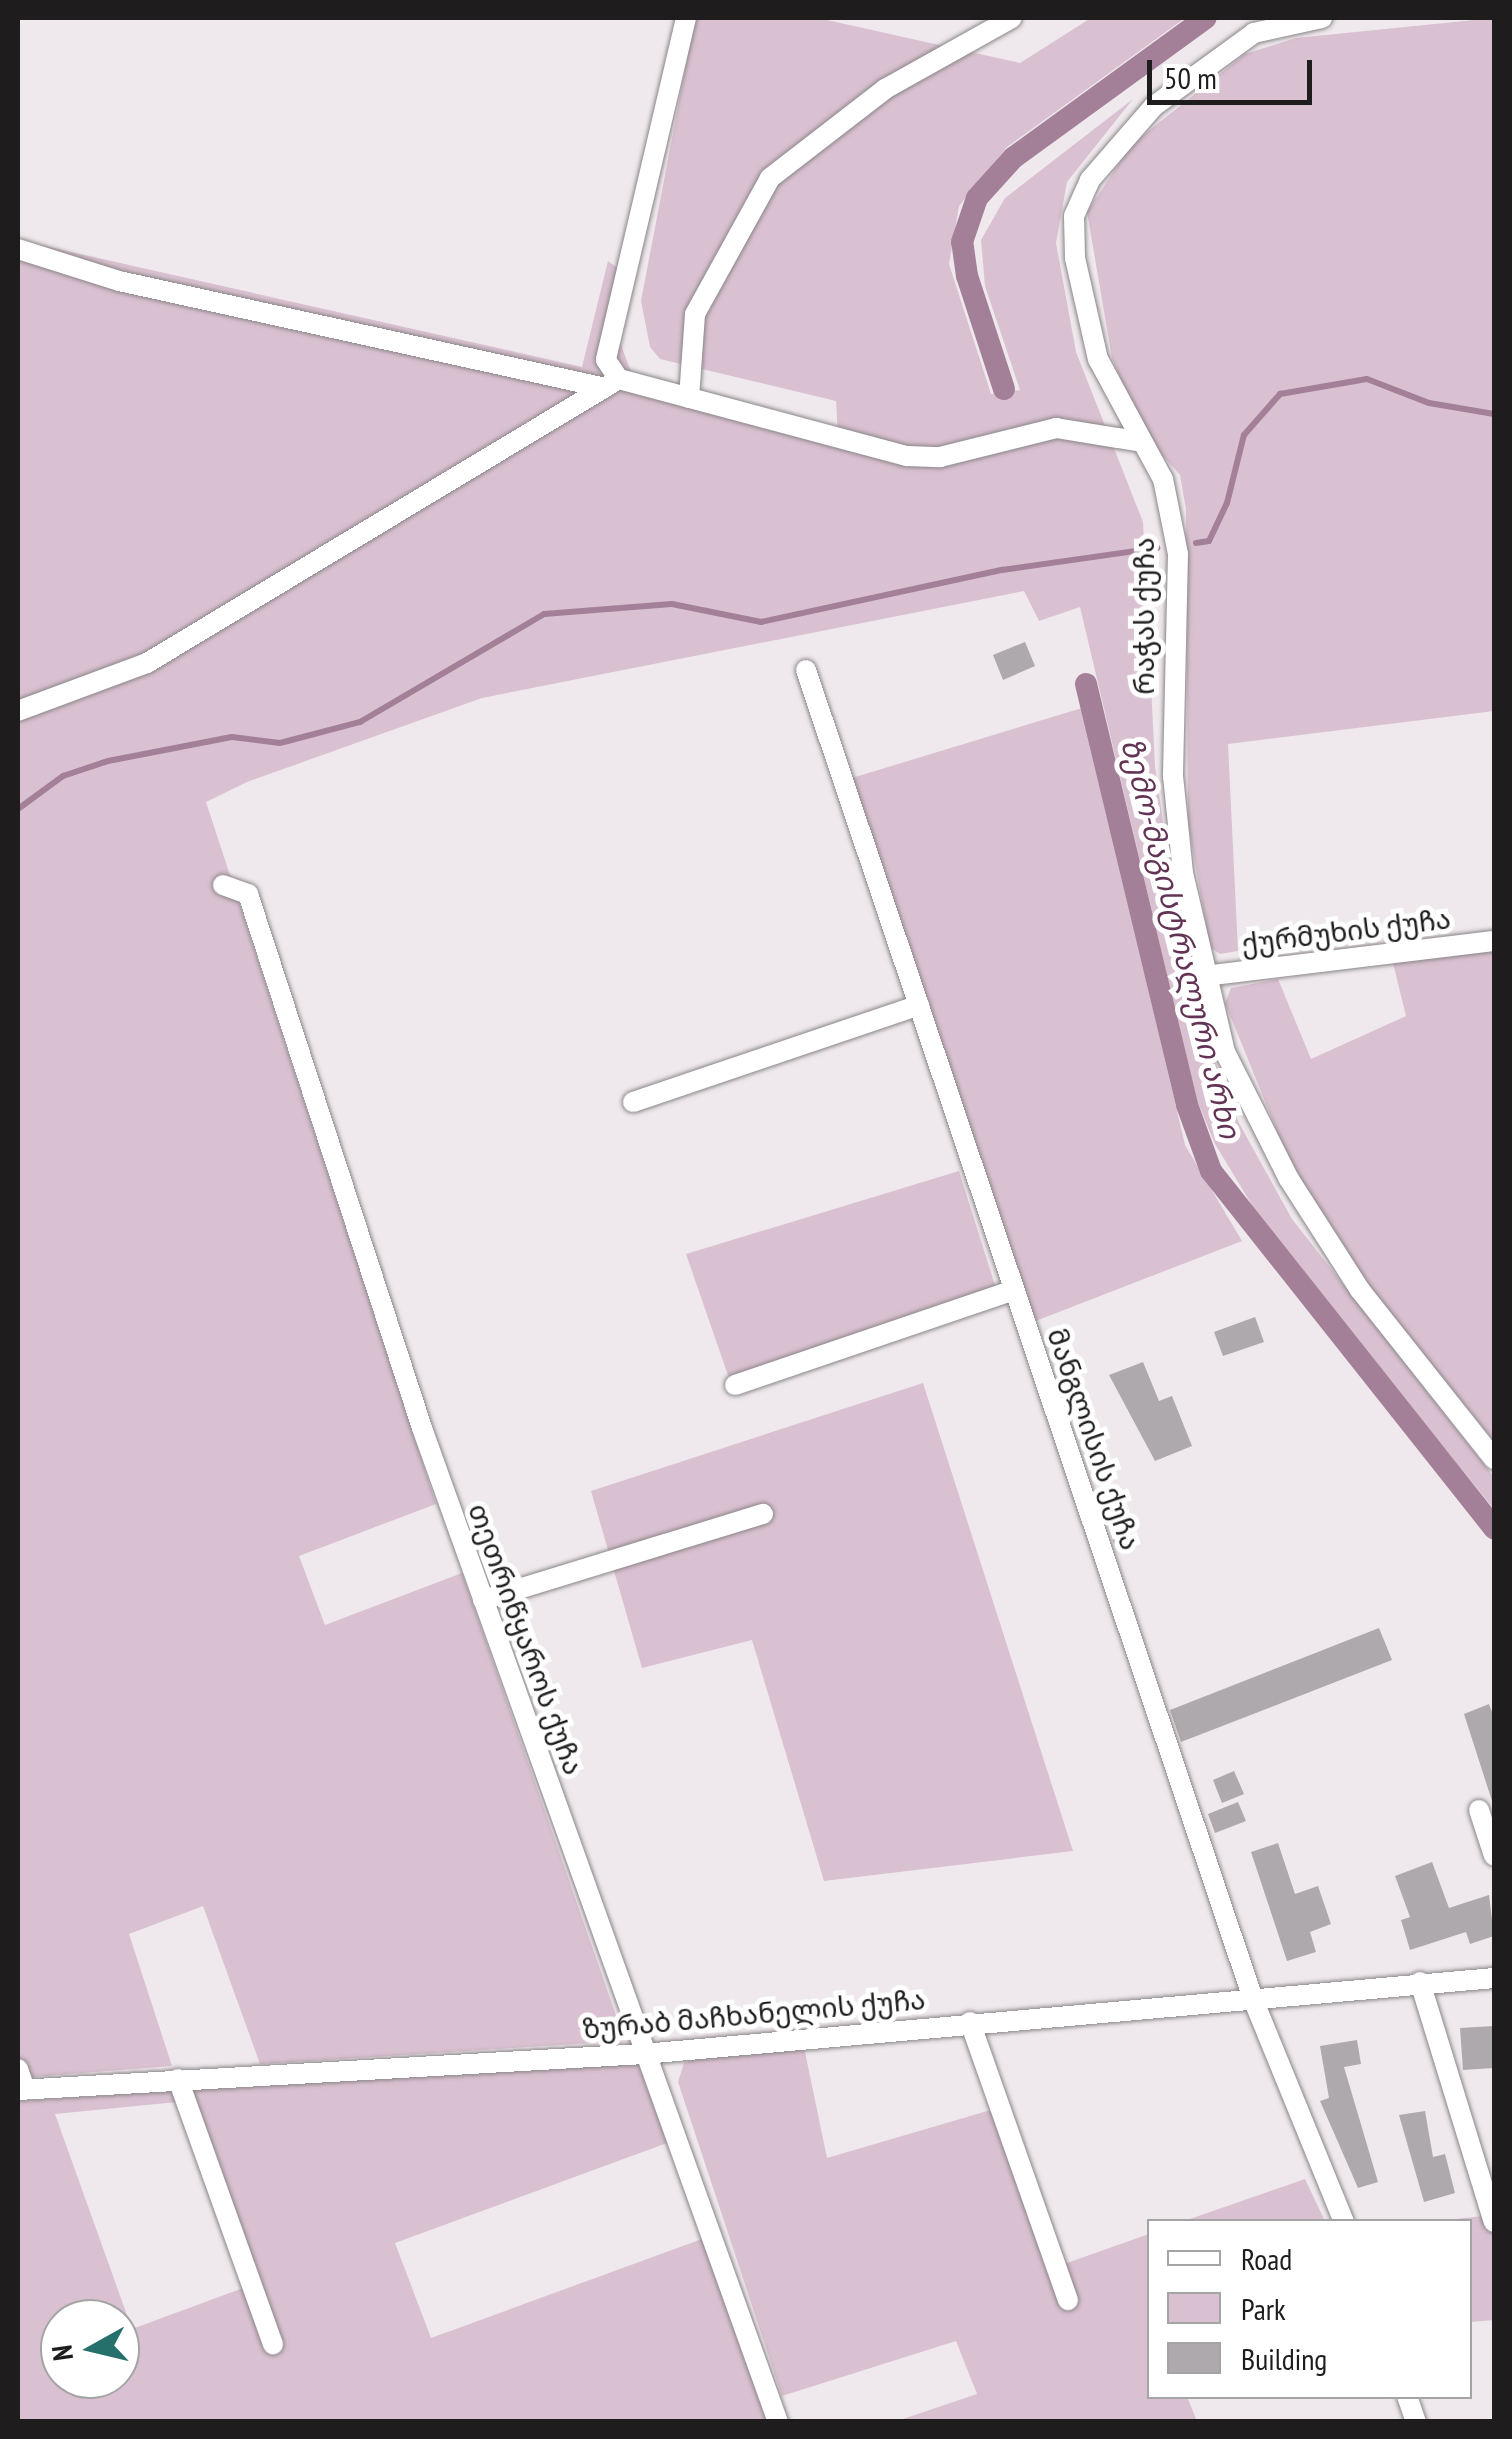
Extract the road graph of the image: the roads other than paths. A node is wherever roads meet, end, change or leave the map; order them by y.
1 (686, 18) edge
2 (1012, 18) edge
3 (1322, 18) edge
4 (18, 249) edge
5 (612, 384) junction
6 (688, 398) junction
7 (1136, 441) junction
8 (806, 670) dead end
9 (18, 711) edge
10 (223, 885) dead end
11 (1494, 941) edge
12 (1204, 976) junction
13 (919, 1005) junction
14 (632, 1102) dead end
15 (1014, 1290) junction
16 (734, 1385) dead end
17 (1494, 1459) edge
18 (763, 1514) dead end
19 (483, 1600) junction
20 (1478, 1810) dead end
21 (1494, 1856) edge
22 (1494, 1978) edge
23 (1420, 1982) junction
24 (1253, 1999) junction
25 (970, 2022) junction
26 (644, 2054) junction
27 (178, 2079) junction
28 (20, 2083) edge
29 (1343, 2219) edge
30 (1494, 2222) edge
31 (1068, 2300) dead end
32 (274, 2344) dead end
33 (778, 2422) edge

1 - 5 street
2 - 6 street
3 - 7 street, რაჭას ქუჩა
4 - 5 street
5 - 6 street
5 - 9 street
6 - 7 street
7 - 12 street, რაჭას ქუჩა
8 - 13 street, მანგლისის ქუჩა
10 - 19 street, თეთრიწყაროს ქუჩა
11 - 12 street, ქურმუხის ქუჩა
12 - 17 street, რაჭას ქუჩა
13 - 14 street
13 - 15 street, მანგლისის ქუჩა
15 - 16 street
15 - 24 street, მანგლისის ქუჩა
18 - 19 street
19 - 26 street, თეთრიწყაროს ქუჩა
20 - 21 street
22 - 23 street, ზურაბ მაჩხანელის ქუჩა
23 - 24 street, ზურაბ მაჩხანელის ქუჩა
23 - 30 street
24 - 25 street, ზურაბ მაჩხანელის ქუჩა
24 - 29 street, მანგლისის ქუჩა
25 - 26 street, ზურაბ მაჩხანელის ქუჩა
25 - 31 street
26 - 27 street, ზურაბ მაჩხანელის ქუჩა
26 - 33 street, თეთრიწყაროს ქუჩა
27 - 28 street, ზურაბ მაჩხანელის ქუჩა
27 - 32 street

